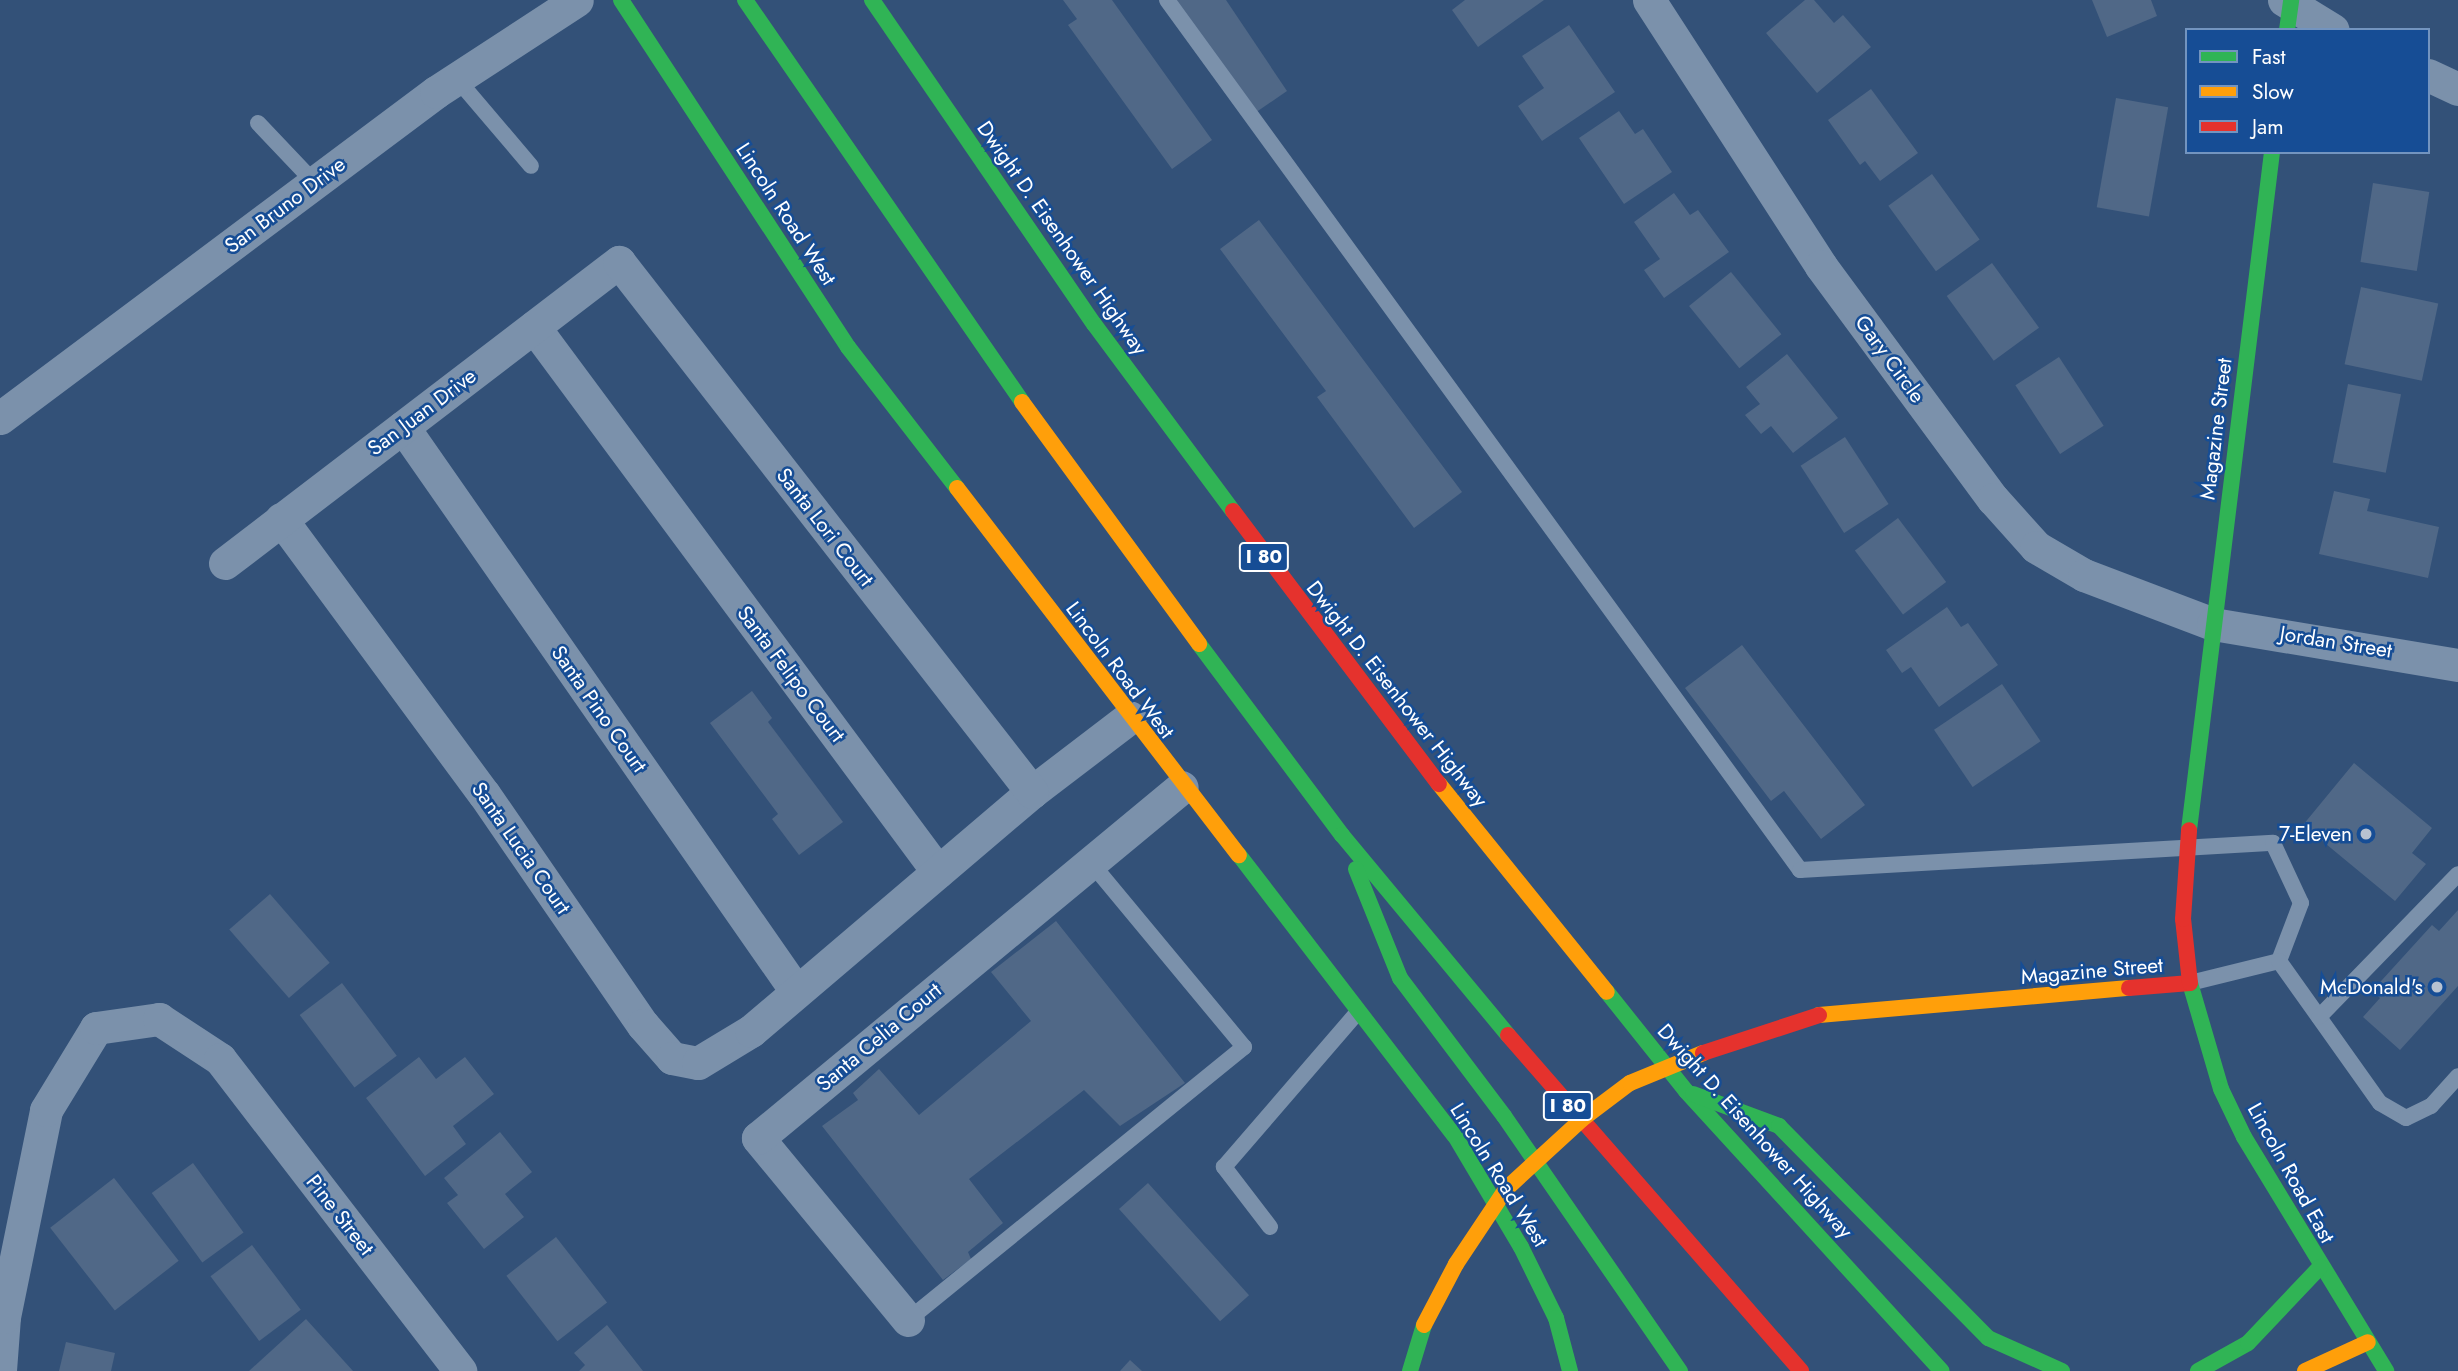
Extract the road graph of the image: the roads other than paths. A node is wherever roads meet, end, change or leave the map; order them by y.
1 (577, 0) edge
2 (621, 0) edge
3 (745, 0) edge
4 (872, 0) edge
5 (1167, 0) edge
6 (1649, 0) edge
7 (2288, 9) edge
8 (2329, 28) edge
9 (2430, 76) edge
10 (457, 79) junction
11 (2458, 89) edge
12 (258, 123) dead end
13 (2272, 154) edge
14 (531, 166) dead end
15 (315, 183) junction
16 (619, 262) joint
17 (534, 327) junction
18 (0, 418) edge
19 (403, 427) junction
20 (281, 519) junction
21 (225, 562) dead end
22 (2213, 624) junction
23 (2458, 666) edge
24 (1130, 717) junction
25 (1182, 787) junction
26 (1032, 792) junction
27 (1342, 835) junction
28 (2187, 845) junction
29 (1091, 863) junction
30 (938, 872) junction
31 (2458, 874) edge
32 (2279, 961) junction
33 (2190, 983) junction
34 (796, 991) junction
35 (1358, 1012) junction
36 (2319, 1017) junction
37 (2458, 1076) edge
38 (1686, 1091) junction
39 (1270, 1227) dead end
40 (2320, 1267) junction
41 (908, 1320) joint
42 (2368, 1342) junction
43 (0, 1370) edge
44 (460, 1371) edge
45 (1410, 1371) edge
46 (1570, 1371) edge
47 (1680, 1371) edge
48 (1801, 1371) edge
49 (1942, 1371) edge
50 (2062, 1371) edge
51 (2198, 1371) edge
52 (2305, 1371) edge
53 (2386, 1371) edge

1 - 10 street, San Bruno Drive
2 - 24 main road, Lincoln Road West
3 - 27 main road, I 80
4 - 38 main road, Dwight D. Eisenhower Highway / I 80
5 - 28 lane
6 - 22 street, Gary Circle
7 - 8 street
9 - 11 street
10 - 14 lane
10 - 15 street, San Bruno Drive
12 - 15 lane
13 - 22 main road, Magazine Street
15 - 18 street, San Bruno Drive
16 - 17 street, San Juan Drive
16 - 26 street, Santa Lori Court
17 - 19 street, San Juan Drive
17 - 30 street, Santa Felipo Court
19 - 20 street, San Juan Drive
19 - 34 street, Santa Pino Court
20 - 21 street, San Juan Drive
20 - 34 street, Santa Lucia Court
22 - 23 street, Jordan Street
22 - 28 main road, Magazine Street
24 - 25 main road, Lincoln Road West
24 - 26 street
25 - 29 street, Santa Celia Court
25 - 35 main road, Lincoln Road West
26 - 30 street
27 - 47 main road
27 - 48 main road, I 80
28 - 32 lane
28 - 33 main road, Magazine Street
29 - 41 street, Santa Celia Court
29 - 41 lane
30 - 34 street
31 - 36 lane
32 - 33 lane
32 - 36 lane
33 - 40 main road, Lincoln Road East
33 - 45 main road, Magazine Street, bridge
35 - 39 lane
35 - 46 main road, Lincoln Road West
36 - 37 lane
38 - 49 main road, Dwight D. Eisenhower Highway / I 80
38 - 50 main road
40 - 42 main road, Lincoln Road East
40 - 51 main road
42 - 52 main road
42 - 53 main road, Lincoln Road East
43 - 44 street, Pine Street

